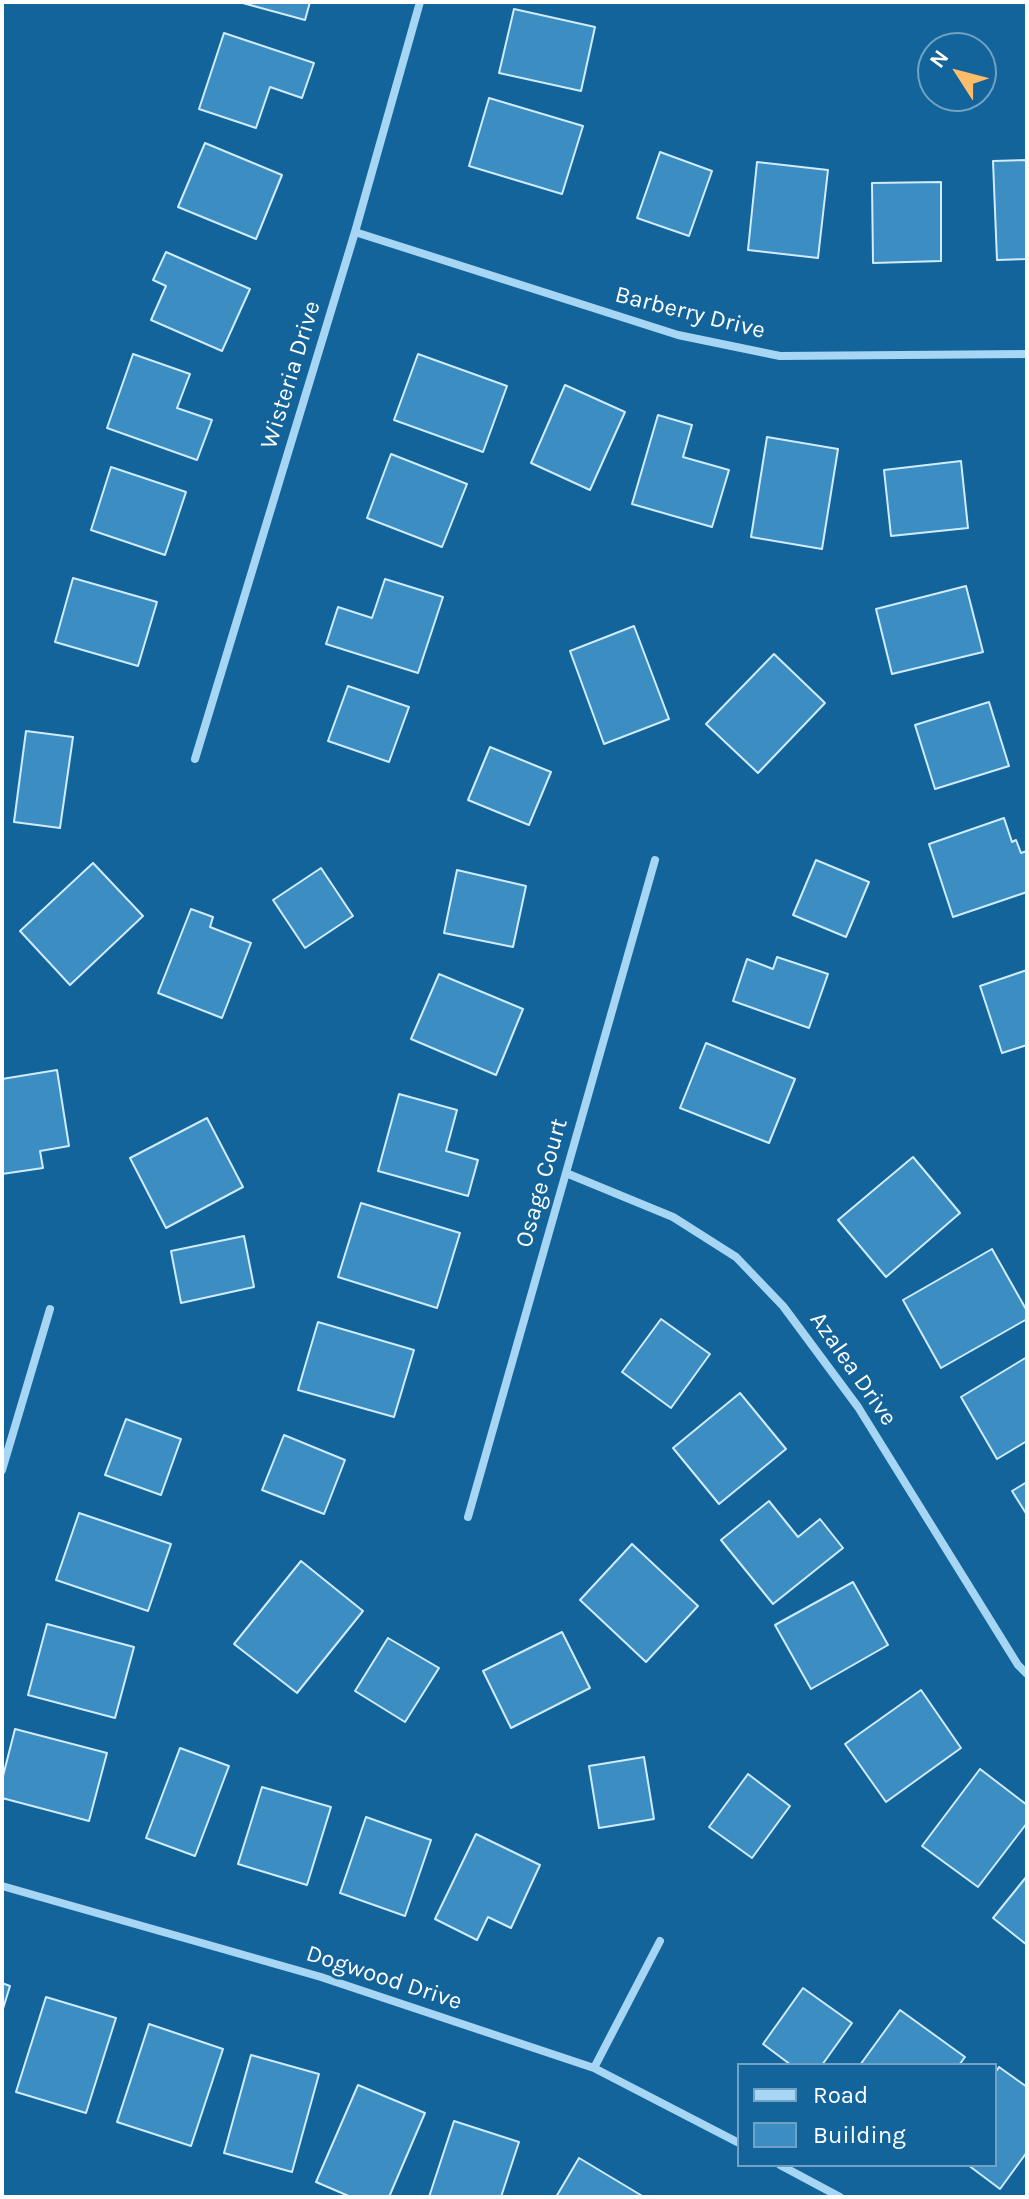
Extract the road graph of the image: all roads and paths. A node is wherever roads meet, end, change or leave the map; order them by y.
1 (420, 2) edge
2 (355, 232) junction
3 (1027, 354) edge
4 (195, 759) dead end
5 (655, 860) dead end
6 (566, 1173) junction
7 (50, 1309) dead end
8 (2, 1470) edge
9 (468, 1517) dead end
10 (1027, 1674) edge
11 (2, 1886) edge
12 (660, 1941) dead end
13 (594, 2068) junction
14 (737, 2142) edge
15 (784, 2167) edge
16 (840, 2197) edge

1 - 2 street, Wisteria Drive
2 - 3 street, Barberry Drive
2 - 4 street, Wisteria Drive
5 - 6 street, Osage Court
6 - 9 street, Osage Court
6 - 10 street, Azalea Drive
7 - 8 street
11 - 13 street, Dogwood Drive
12 - 13 street
13 - 14 street, Dogwood Drive
15 - 16 street

